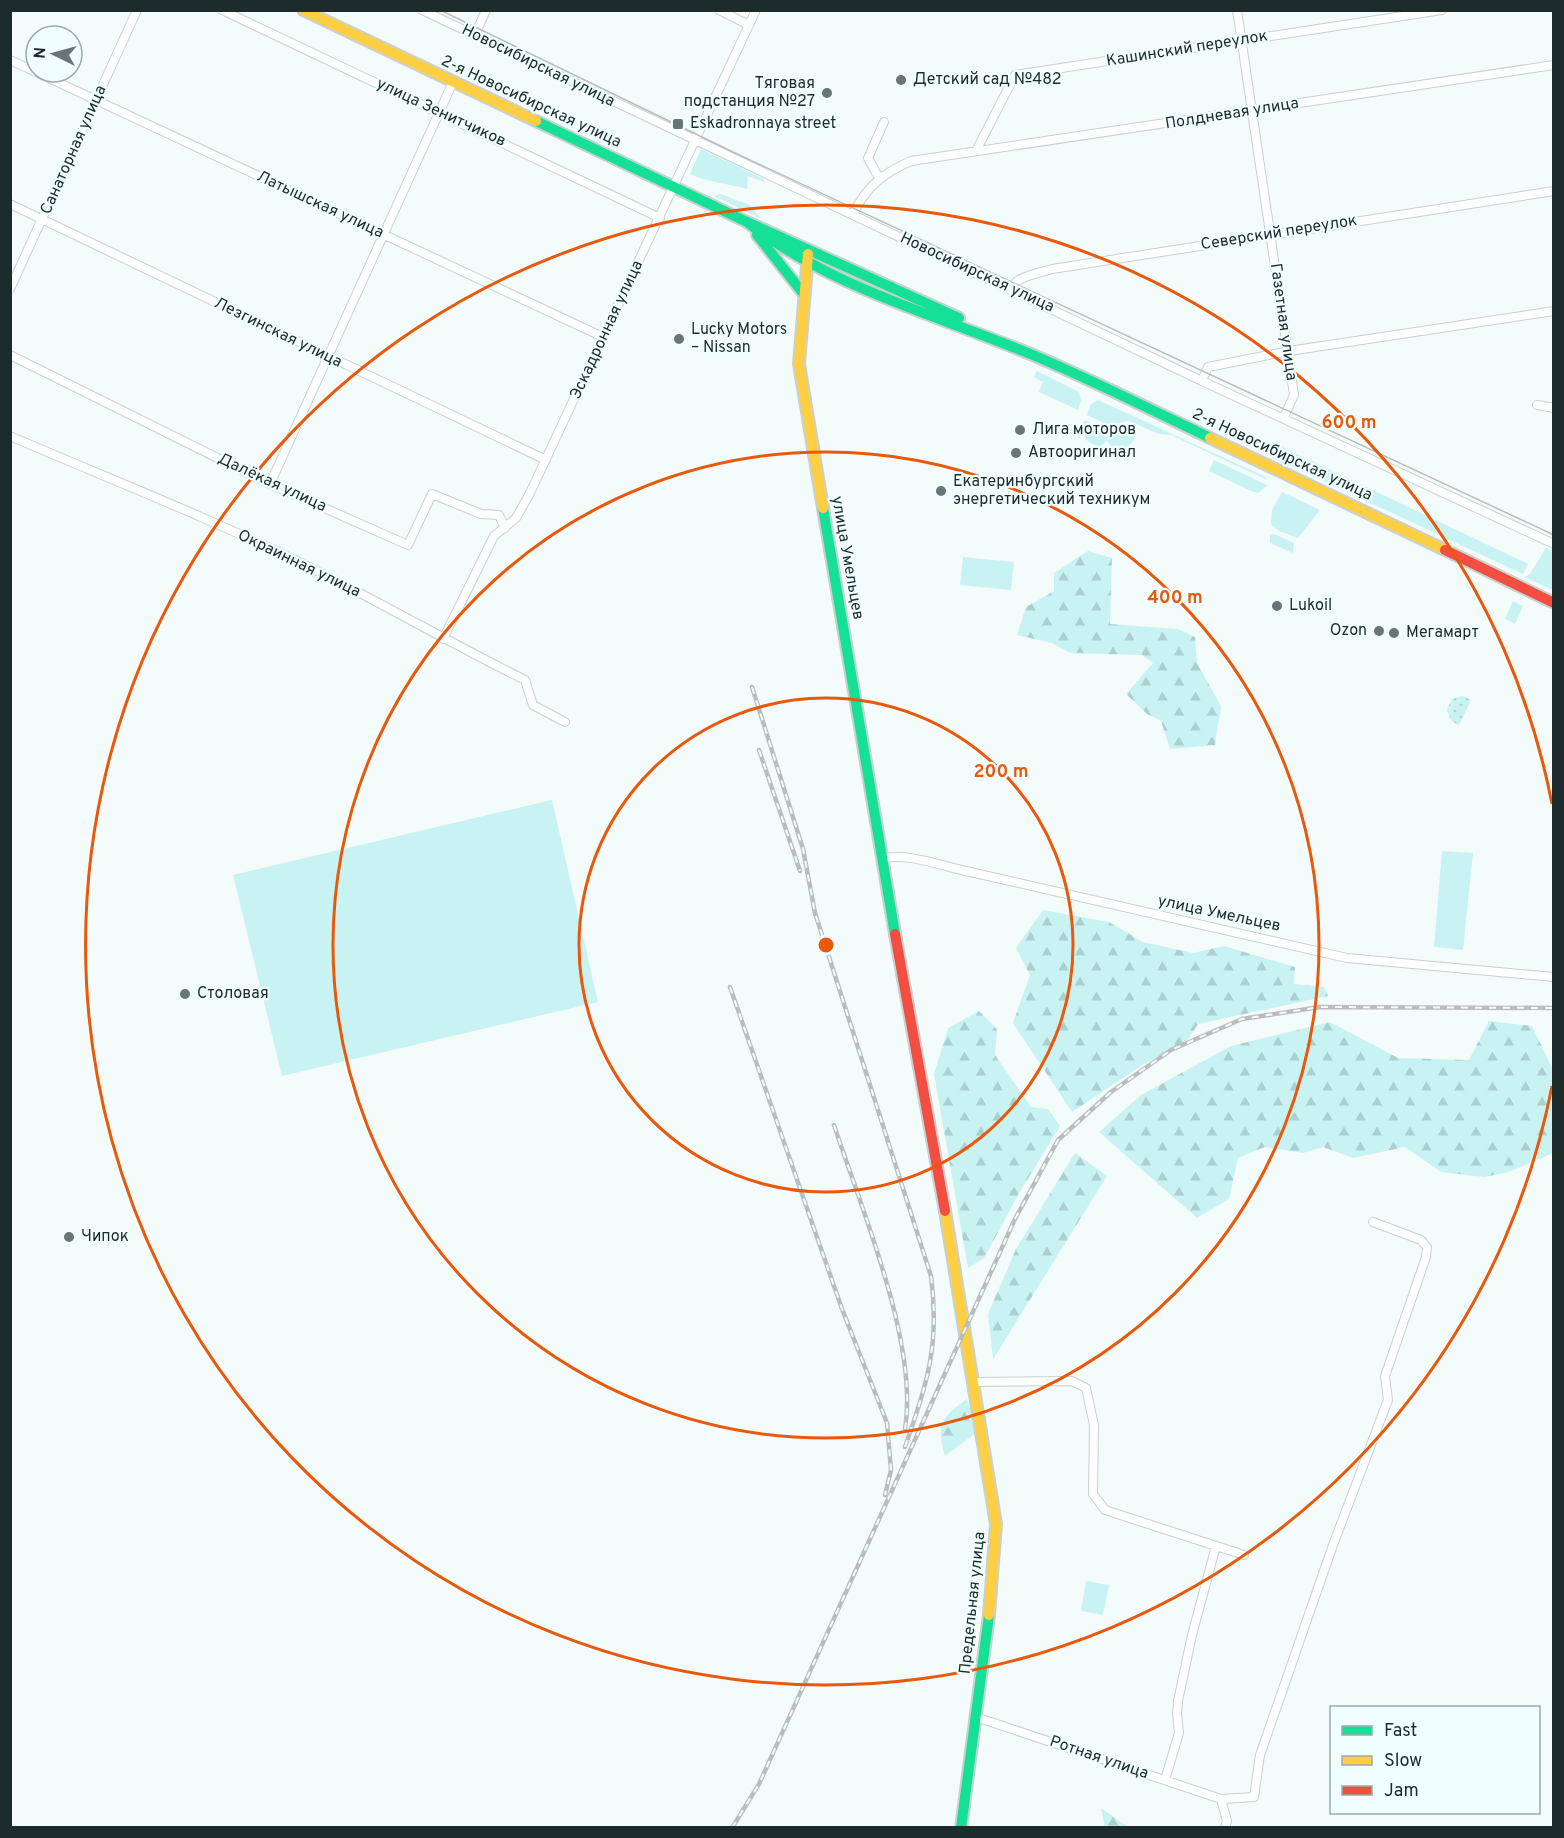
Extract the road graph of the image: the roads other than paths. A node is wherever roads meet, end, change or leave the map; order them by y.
1 (137, 10) edge
2 (222, 10) edge
3 (303, 10) edge
4 (422, 10) edge
5 (486, 10) edge
6 (719, 10) edge
7 (756, 10) edge
8 (1237, 10) edge
9 (1442, 10) edge
10 (749, 25) junction
11 (475, 35) junction
12 (1242, 41) junction
13 (10, 60) edge
14 (1554, 65) edge
15 (24, 66) edge
16 (453, 82) junction
17 (62, 84) edge
18 (96, 100) junction
19 (1251, 111) junction
20 (439, 112) junction
21 (884, 122) dead end
22 (694, 141) junction
23 (976, 151) junction
24 (879, 178) junction
25 (674, 186) junction
26 (1554, 191) edge
27 (10, 204) edge
28 (854, 214) junction
29 (660, 218) junction
30 (43, 219) junction
31 (747, 222) junction
32 (383, 235) junction
33 (1270, 235) junction
34 (809, 249) junction
35 (806, 261) junction
36 (1010, 288) junction
37 (10, 289) edge
38 (802, 293) junction
39 (1554, 311) edge
40 (603, 337) junction
41 (995, 338) junction
42 (1289, 351) junction
43 (10, 356) edge
44 (328, 357) junction
45 (1202, 381) junction
46 (1537, 405) dead end
47 (1554, 408) edge
48 (1284, 417) junction
49 (10, 436) edge
50 (546, 460) junction
51 (270, 484) junction
52 (505, 528) junction
53 (1554, 544) edge
54 (1551, 600) edge
55 (443, 639) junction
56 (565, 722) dead end
57 (882, 859) junction
58 (1554, 977) edge
59 (1373, 1222) dead end
60 (974, 1382) junction
61 (1216, 1546) junction
62 (1244, 1555) dead end
63 (976, 1717) junction
64 (1165, 1780) junction
65 (1221, 1798) junction
66 (961, 1827) edge
67 (1225, 1827) edge

1 - 18 street, Санаторная улица
2 - 20 street, улица Зенитчиков
3 - 16 main road, 2-я Новосибирская улица
4 - 11 street, Новосибирская улица
5 - 11 street
6 - 10 street
7 - 10 street, Эскадронная улица
8 - 12 street, Газетная улица
9 - 12 street, Кашинский переулок
10 - 22 street, Эскадронная улица
11 - 22 street, Новосибирская улица
12 - 19 street, Газетная улица
12 - 23 street, Кашинский переулок
13 - 15 street, Латышская улица
14 - 19 street, Полдневая улица
16 - 20 street
16 - 25 main road, 2-я Новосибирская улица
17 - 18 street, Латышская улица
18 - 30 street, Санаторная улица
18 - 32 street, Латышская улица
19 - 23 street, Полдневая улица
19 - 33 street, Газетная улица
20 - 29 street, улица Зенитчиков
20 - 32 street
21 - 24 street
22 - 25 street, Эскадронная улица
22 - 28 street, Новосибирская улица
23 - 24 street, Полдневая улица
24 - 28 street
25 - 29 street, Эскадронная улица
25 - 31 main road, 2-я Новосибирская улица
26 - 33 street, Северский переулок
27 - 30 street, Лезгинская улица
28 - 36 street, Новосибирская улица
29 - 40 street, Эскадронная улица
30 - 37 street, Санаторная улица
30 - 44 street, Лезгинская улица
31 - 34 main road, 2-я Новосибирская улица
31 - 35 main road, 2-я Новосибирская улица
31 - 38 main road
32 - 40 street, Латышская улица
32 - 44 street
33 - 36 street, Северский переулок
33 - 42 street, Газетная улица
34 - 35 main road, улица Умельцев
34 - 41 main road, 2-я Новосибирская улица
35 - 38 main road, улица Умельцев
35 - 41 main road, 2-я Новосибирская улица
36 - 45 street, Новосибирская улица
38 - 57 main road, улица Умельцев
39 - 42 street
40 - 50 street, Эскадронная улица
41 - 54 main road, 2-я Новосибирская улица
42 - 45 street
42 - 48 street, Газетная улица
43 - 51 street, Далёкая улица
44 - 50 street, Лезгинская улица
44 - 51 street
45 - 48 street, Новосибирская улица
46 - 47 street
48 - 53 street, Новосибирская улица
49 - 55 street, Окраинная улица
50 - 52 street, Эскадронная улица
51 - 52 street, Далёкая улица
52 - 55 street, Эскадронная улица
55 - 56 street, Окраинная улица
57 - 58 street, улица Умельцев
57 - 60 main road, улица Умельцев
59 - 65 street, Ротная улица
60 - 61 street
60 - 63 main road, Предельная улица
61 - 62 street
61 - 64 street
63 - 64 street, Ротная улица
63 - 66 main road, Предельная улица
64 - 65 street, Ротная улица
65 - 67 street

